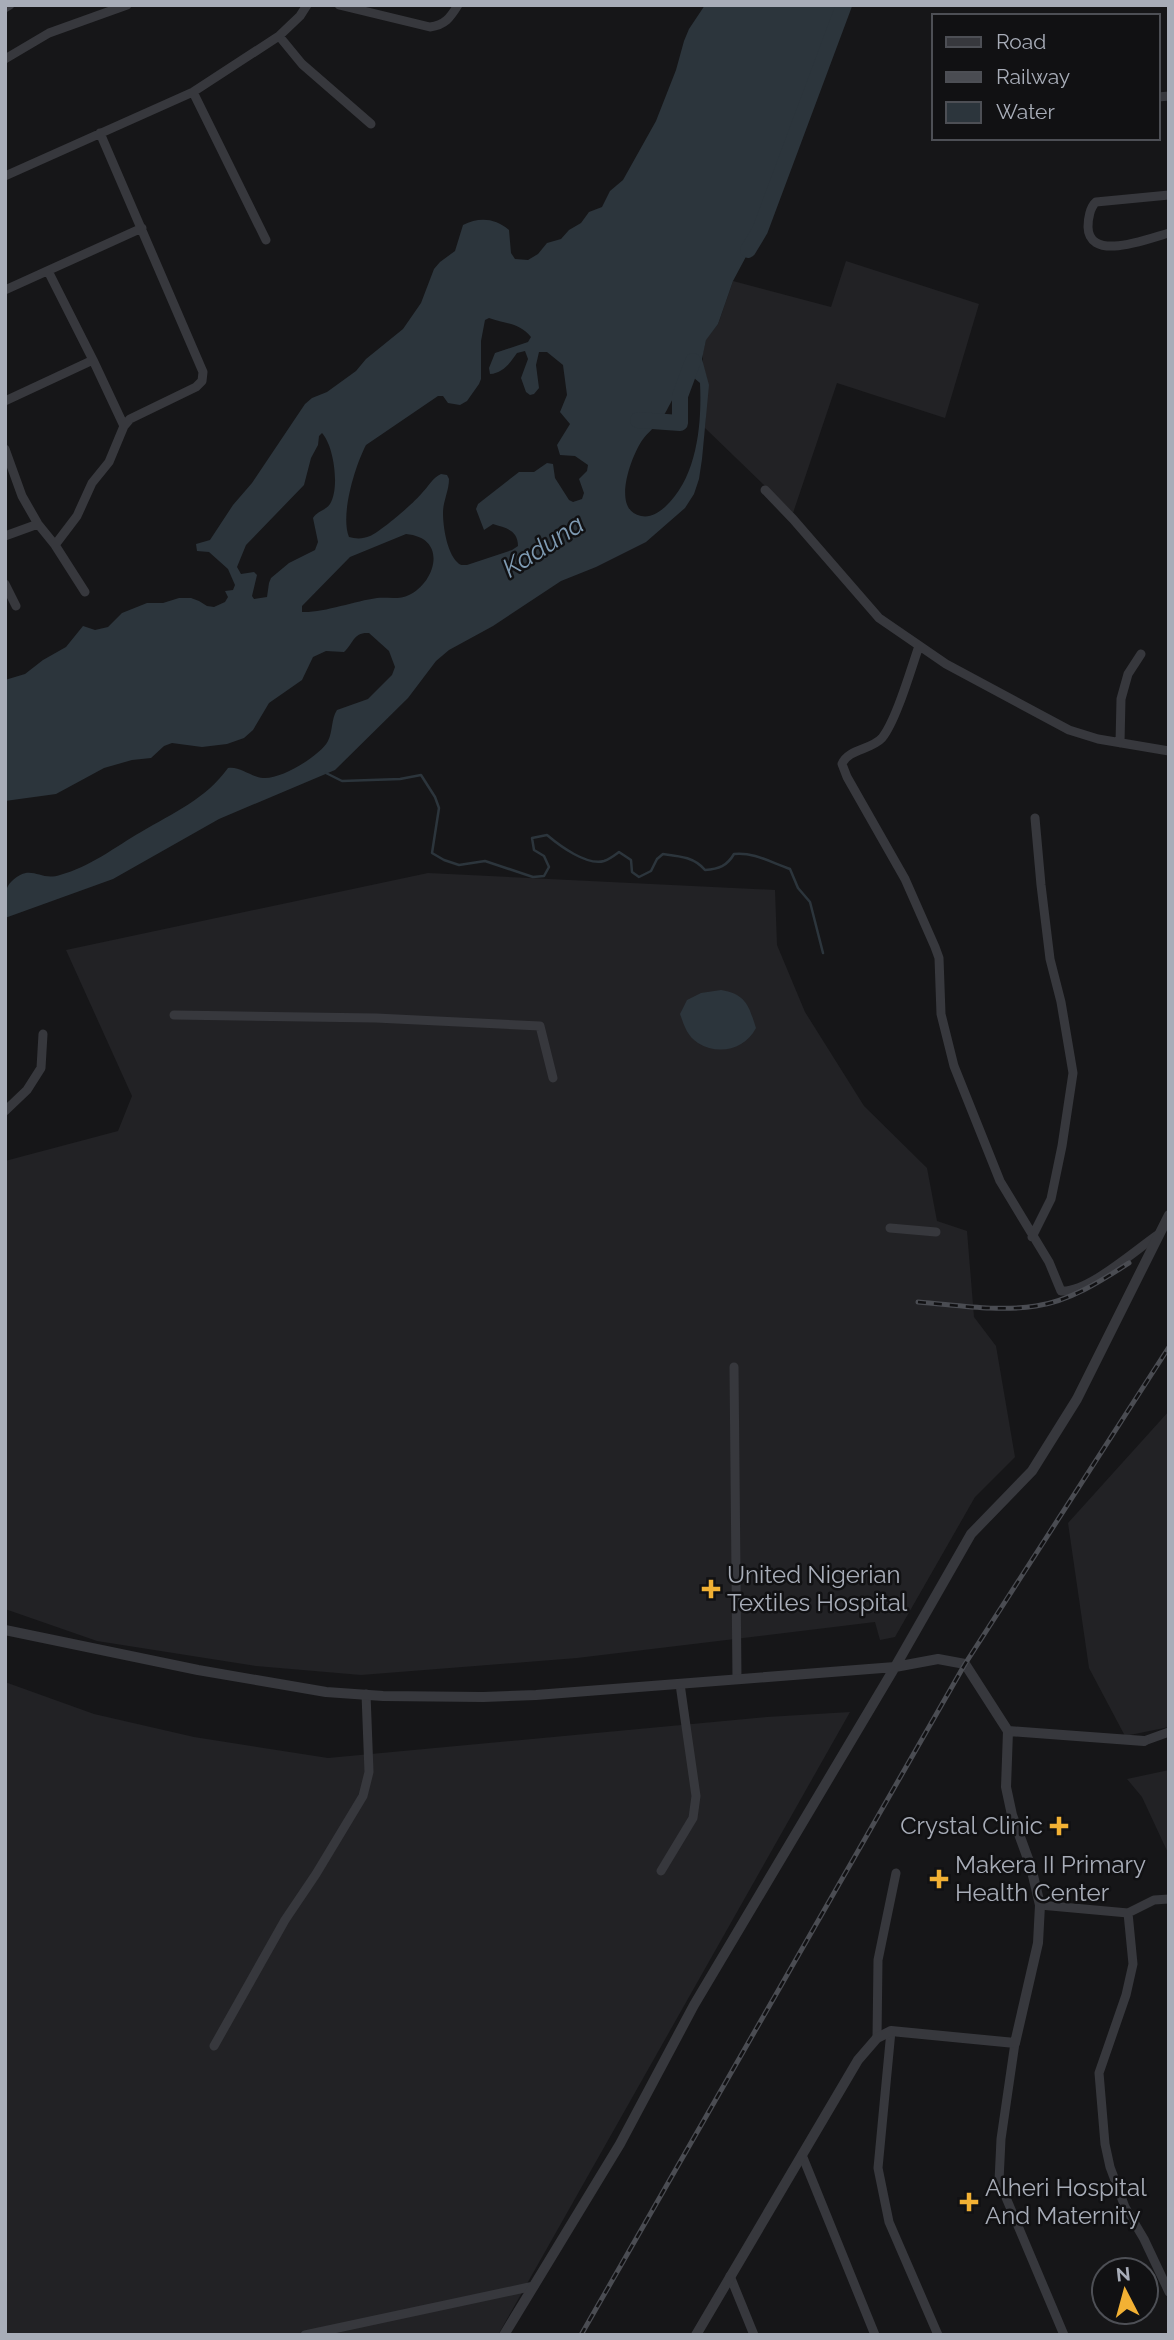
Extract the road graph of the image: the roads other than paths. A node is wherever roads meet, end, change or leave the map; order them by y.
1 (10, 5) edge
2 (127, 5) edge
3 (307, 5) edge
4 (339, 5) edge
5 (457, 5) edge
6 (5, 8) edge
7 (279, 36) junction
8 (5, 59) edge
9 (193, 92) junction
10 (371, 124) dead end
11 (100, 133) junction
12 (5, 176) edge
13 (1169, 195) edge
14 (142, 228) junction
15 (1169, 233) edge
16 (266, 240) dead end
17 (48, 271) junction
18 (5, 290) edge
19 (93, 360) junction
20 (5, 401) edge
21 (124, 426) junction
22 (5, 449) edge
23 (765, 491) dead end
24 (38, 524) junction
25 (5, 536) edge
26 (55, 545) junction
27 (5, 584) edge
28 (85, 592) dead end
29 (16, 606) dead end
30 (919, 646) junction
31 (1141, 654) dead end
32 (1120, 743) junction
33 (1169, 751) edge
34 (1035, 818) dead end
35 (174, 1015) dead end
36 (43, 1034) dead end
37 (553, 1078) dead end
38 (5, 1111) edge
39 (1169, 1214) edge
40 (890, 1228) dead end
41 (936, 1232) dead end
42 (1159, 1234) junction
43 (1032, 1237) junction
44 (734, 1367) dead end
45 (5, 1630) edge
46 (895, 1667) junction
47 (737, 1679) junction
48 (680, 1684) junction
49 (366, 1695) junction
50 (1008, 1731) junction
51 (1169, 1732) edge
52 (1144, 1741) joint
53 (662, 1871) dead end
54 (896, 1873) dead end
55 (1169, 1899) edge
56 (1040, 1905) junction
57 (1128, 1913) junction
58 (891, 2031) junction
59 (877, 2038) junction
60 (1015, 2043) junction
61 (214, 2046) dead end
62 (802, 2155) junction
63 (730, 2276) junction
64 (534, 2286) junction
65 (1169, 2292) edge
66 (305, 2335) edge
67 (504, 2335) edge
68 (696, 2335) edge
69 (754, 2335) edge
70 (875, 2335) edge
71 (938, 2335) edge
72 (1064, 2335) edge

1 - 6 street
2 - 8 street
3 - 7 street
4 - 5 street
7 - 9 street
7 - 10 street
9 - 11 street
9 - 16 street
11 - 12 street
11 - 14 street
13 - 15 street
14 - 17 street
14 - 21 street
17 - 18 street
17 - 19 street
19 - 20 street
19 - 21 street
21 - 26 street
22 - 24 street
23 - 30 street
24 - 25 street
24 - 26 street
26 - 28 street
27 - 29 street
30 - 32 street
30 - 43 street
31 - 32 street
32 - 33 street
34 - 43 street
35 - 37 street
36 - 38 street
39 - 42 street
40 - 41 street
42 - 43 street
42 - 46 street
44 - 47 street
45 - 49 street
46 - 47 street
46 - 50 street
46 - 64 street
47 - 48 street
48 - 49 street
48 - 53 street
49 - 61 street
50 - 52 street
50 - 56 street
51 - 52 street
54 - 59 street
55 - 57 street
56 - 57 street
56 - 60 street
57 - 65 street
58 - 59 street
58 - 60 street
58 - 71 street
59 - 62 street
60 - 72 street
62 - 63 street
62 - 70 street
63 - 68 street
63 - 69 street
64 - 66 street
64 - 67 street

